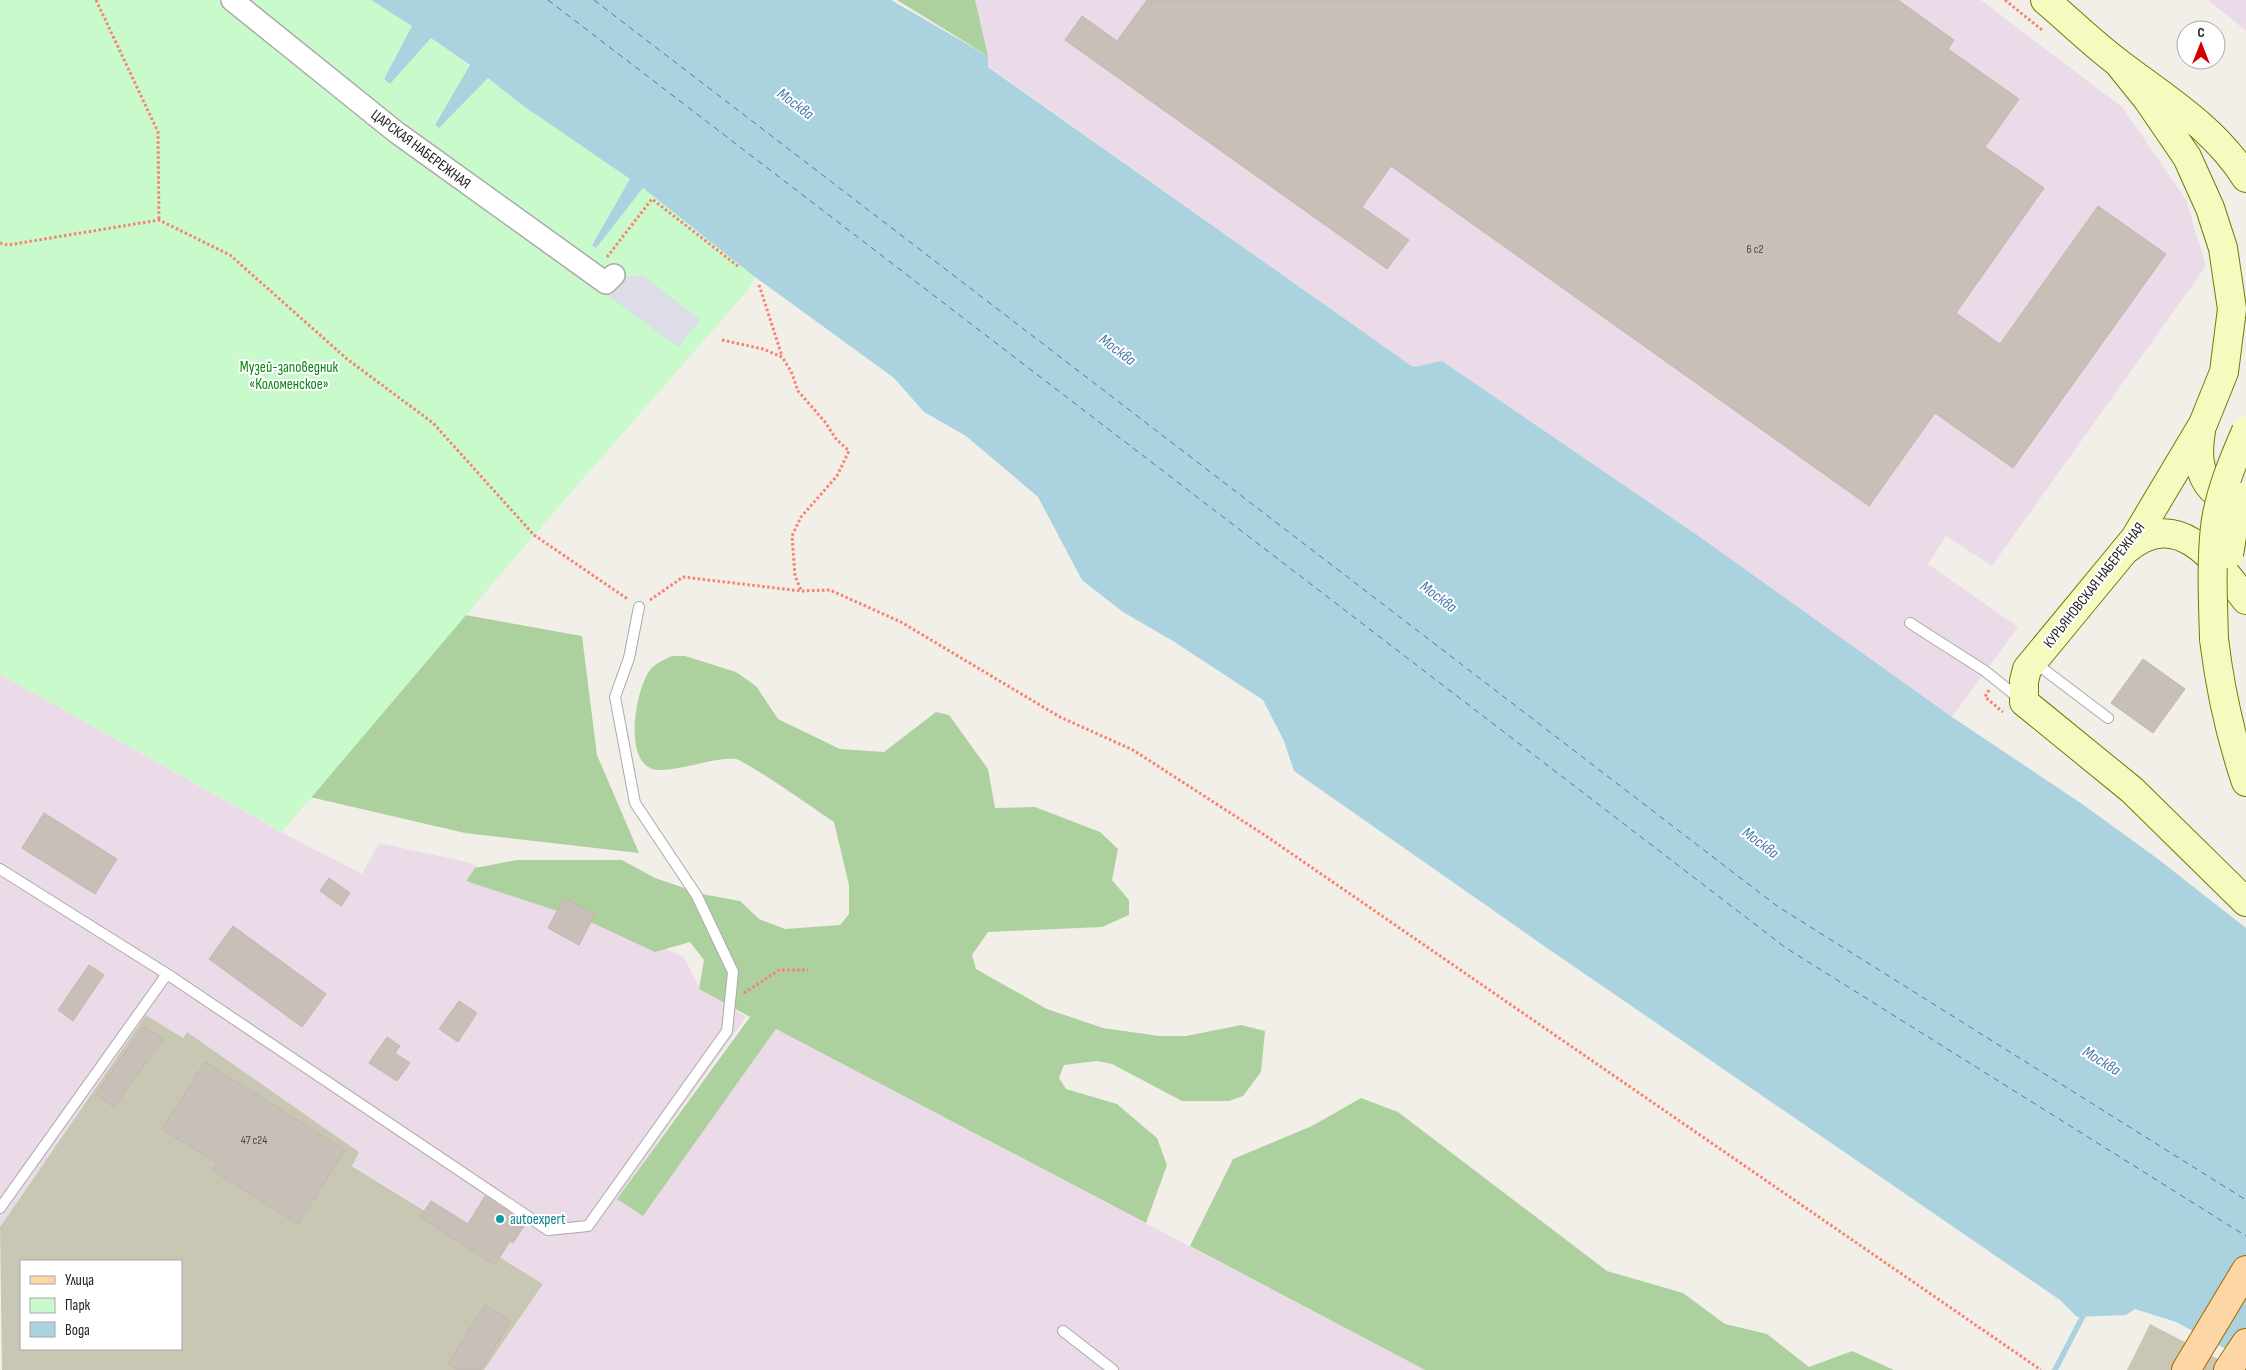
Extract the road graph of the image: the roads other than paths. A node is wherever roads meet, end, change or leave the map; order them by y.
1 (232, 0) edge
2 (2045, 0) edge
3 (2119, 64) junction
4 (2246, 178) edge
5 (610, 266) road end
6 (2203, 424) junction
7 (2246, 431) edge
8 (2246, 496) edge
9 (2246, 503) edge
10 (2124, 551) junction
11 (2246, 600) edge
12 (639, 607) road end
13 (1910, 623) dead end
14 (2214, 639) junction
15 (2034, 662) junction
16 (2024, 702) junction
17 (2108, 718) dead end
18 (2246, 782) edge
19 (0, 869) edge
20 (2246, 902) edge
21 (167, 974) junction
22 (0, 1208) edge
23 (2246, 1270) edge
24 (1063, 1331) dead end
25 (2246, 1343) edge
26 (1113, 1370) edge
27 (2186, 1370) edge
28 (2228, 1370) edge

1 - 5 street, ЦАРСКАЯ НАБЕРЕЖНАЯ
2 - 3 street, КУРЬЯНОВСКАЯ НАБЕРЕЖНАЯ
3 - 4 street, КУРЬЯНОВСКАЯ НАБЕРЕЖНАЯ
3 - 6 street, КУРЬЯНОВСКАЯ НАБЕРЕЖНАЯ
6 - 9 street
6 - 10 street, КУРЬЯНОВСКАЯ НАБЕРЕЖНАЯ
7 - 14 street, bridge
8 - 14 street, bridge
10 - 11 street
10 - 15 street, КУРЬЯНОВСКАЯ НАБЕРЕЖНАЯ
12 - 21 lane
13 - 16 lane
14 - 18 street
15 - 16 street, КУРЬЯНОВСКАЯ НАБЕРЕЖНАЯ
15 - 17 lane
16 - 20 street
19 - 21 lane
21 - 22 lane
23 - 27 main road
24 - 26 lane
25 - 28 main road

